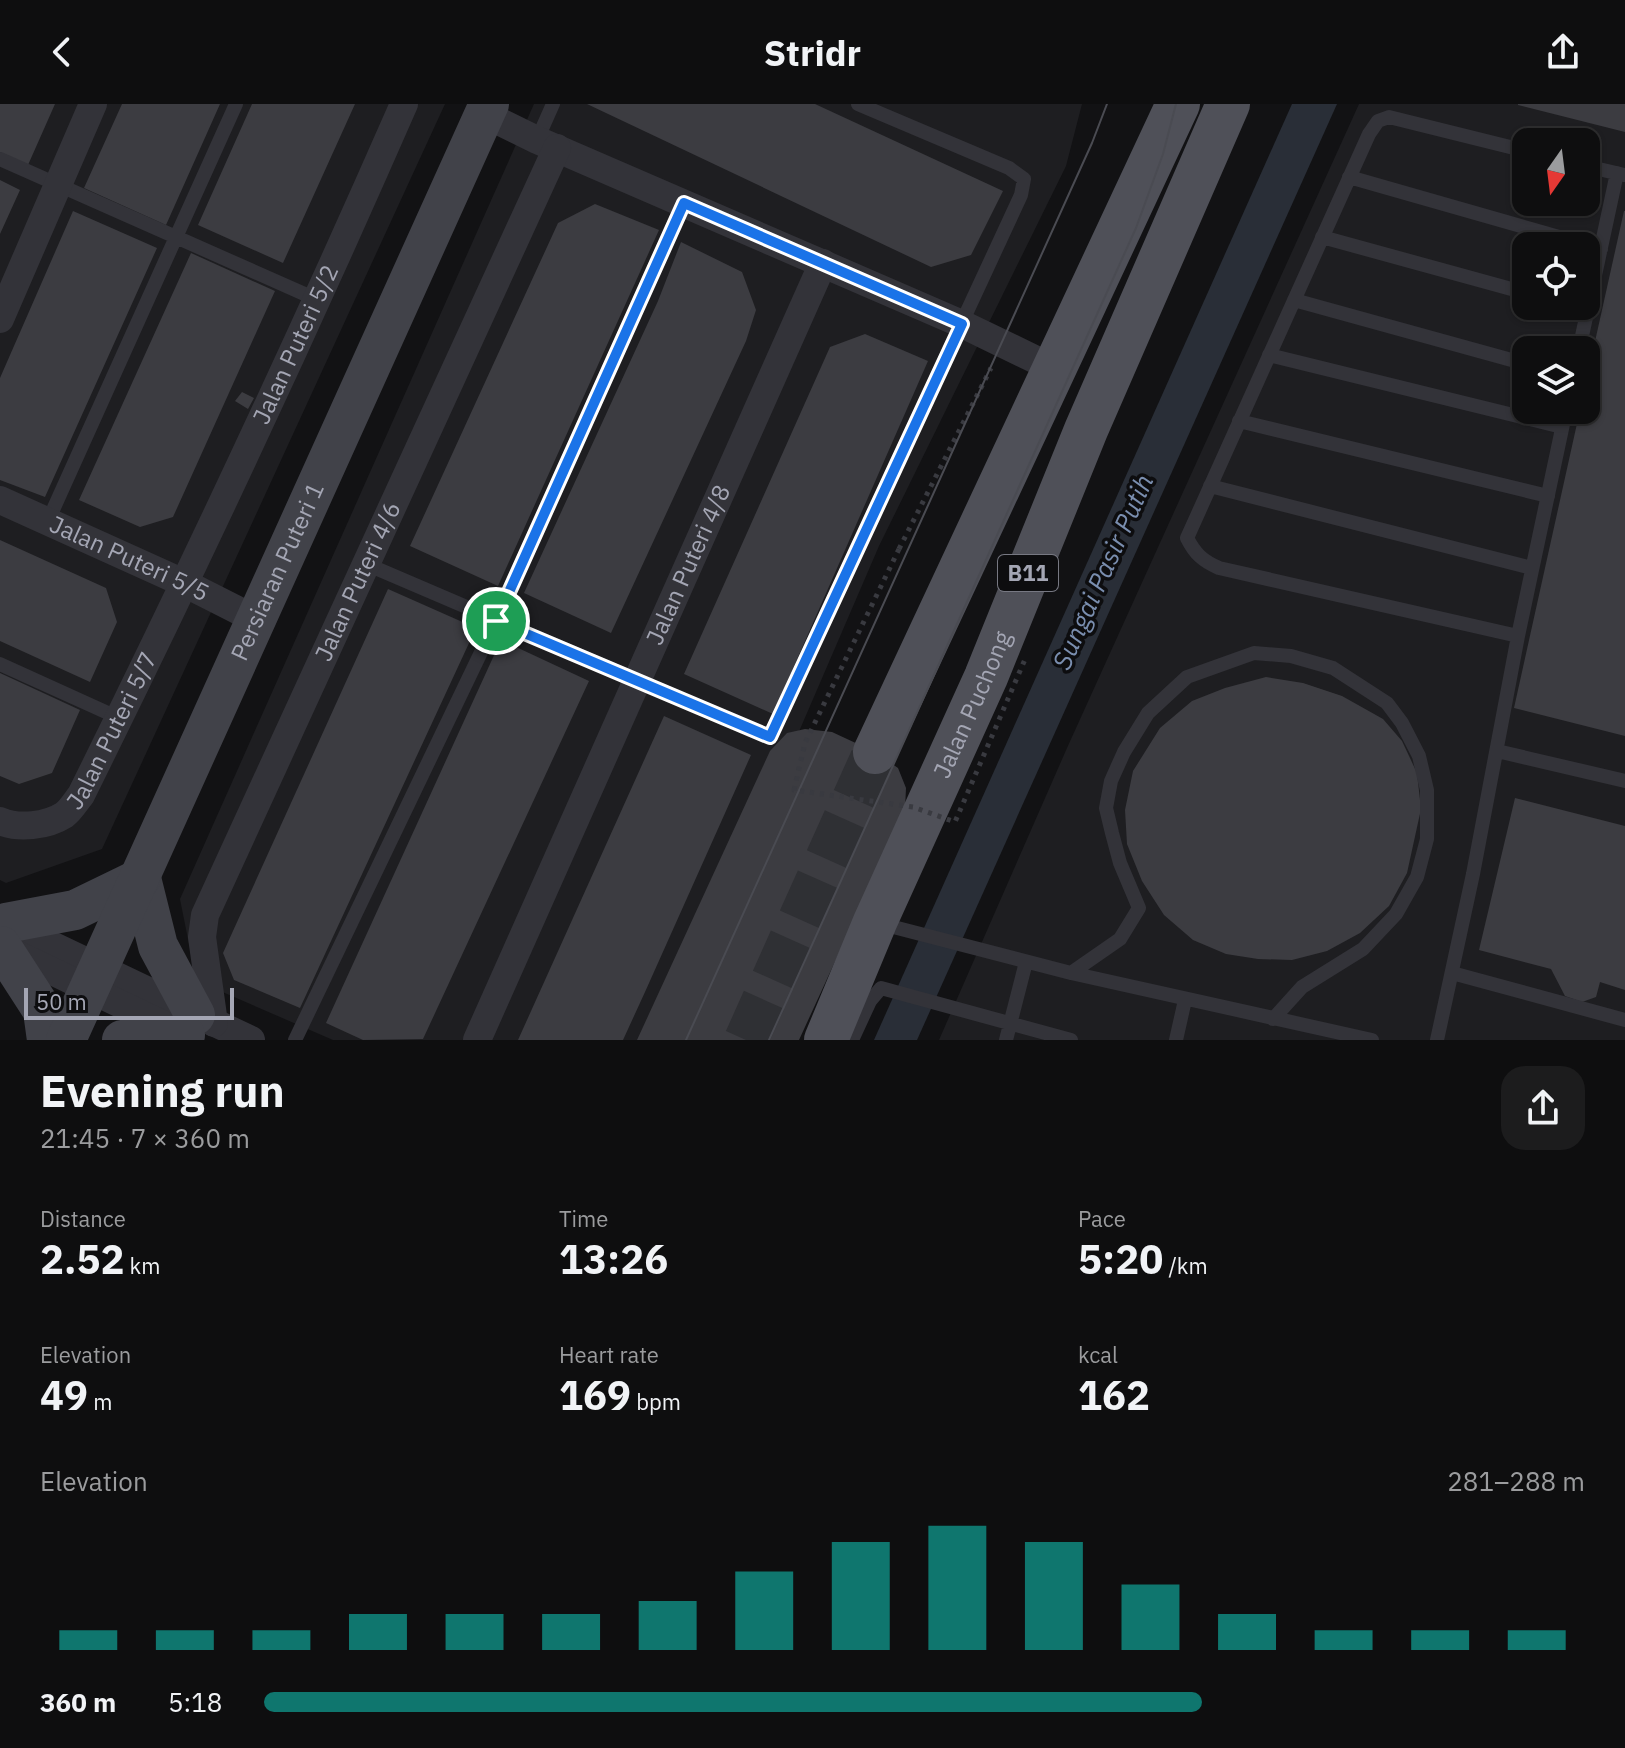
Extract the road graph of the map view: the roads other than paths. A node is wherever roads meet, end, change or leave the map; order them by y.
1 (93, 104) edge
2 (236, 104) edge
3 (404, 104) edge
4 (553, 104) edge
5 (858, 104) edge
6 (1178, 104) edge
7 (1228, 104) edge
8 (487, 109) edge
9 (547, 144) junction
10 (1512, 148) edge
11 (0, 159) edge
12 (1600, 169) edge
13 (1621, 174) edge
14 (1349, 177) junction
15 (58, 185) junction
16 (684, 203) junction
17 (1322, 237) junction
18 (176, 238) junction
19 (1601, 249) joint
20 (823, 263) junction
21 (1512, 289) edge
22 (319, 300) junction
23 (1294, 300) junction
24 (0, 319) edge
25 (962, 324) junction
26 (1269, 355) junction
27 (1512, 360) edge
28 (1055, 369) junction
29 (1239, 421) junction
30 (1563, 424) edge
31 (1562, 427) junction
32 (1210, 486) junction
33 (1548, 496) junction
34 (0, 500) edge
35 (48, 521) junction
36 (366, 564) junction
37 (1532, 568) junction
38 (186, 584) junction
39 (257, 620) junction
40 (496, 621) junction
41 (1518, 636) junction
42 (0, 664) edge
43 (637, 682) junction
44 (119, 718) junction
45 (1497, 751) junction
46 (875, 752) tunnel mouth
47 (1625, 781) edge
48 (0, 821) edge
49 (141, 878) junction
50 (885, 925) junction
51 (2, 934) edge
52 (1026, 962) junction
53 (1071, 973) junction
54 (1452, 973) junction
55 (94, 980) junction
56 (1185, 1000) junction
57 (1273, 1019) junction
58 (1625, 1020) edge
59 (1011, 1023) junction
60 (198, 1028) edge
61 (1355, 1038) edge
62 (47, 1040) edge
63 (66, 1040) edge
64 (122, 1040) edge
65 (251, 1040) edge
66 (295, 1040) edge
67 (477, 1040) edge
68 (826, 1040) edge
69 (852, 1040) edge
70 (1006, 1040) edge
71 (1071, 1040) edge
72 (1176, 1040) edge
73 (1372, 1040) edge
74 (1437, 1040) edge

1 - 15 street
2 - 18 lane
3 - 22 street, Jalan Puteri 5/2
4 - 9 lane
5 - 25 lane
6 - 28 main road, B11
7 - 50 main road, Jalan Puchong / B11
8 - 9 street
8 - 39 street, Persiaran Puteri 1
9 - 16 street
9 - 36 street, Jalan Puteri 4/6
10 - 14 lane
11 - 15 lane
12 - 13 lane
13 - 19 lane
14 - 17 lane
14 - 19 lane
15 - 18 lane
15 - 24 street
16 - 20 street
16 - 40 lane
17 - 21 lane
17 - 23 lane
18 - 22 lane
18 - 35 lane
20 - 25 street
20 - 43 street, Jalan Puteri 4/8
22 - 38 street, Jalan Puteri 5/2
23 - 26 lane
23 - 27 lane
25 - 28 street
25 - 43 lane
26 - 29 lane
26 - 31 lane
28 - 46 main road, B11
29 - 32 lane
29 - 33 lane
30 - 31 lane
31 - 33 lane
32 - 37 lane
32 - 41 lane
33 - 37 lane
34 - 35 street, Jalan Puteri 5/5
35 - 38 street, Jalan Puteri 5/5
36 - 40 lane
36 - 60 street, Jalan Puteri 4/6
37 - 41 lane
38 - 39 street, Jalan Puteri 5/5
38 - 44 street, Jalan Puteri 5/7
39 - 49 street, Persiaran Puteri 1
40 - 43 lane
40 - 66 lane
41 - 45 lane
42 - 44 lane
43 - 67 street, Jalan Puteri 4/8
44 - 48 street, Jalan Puteri 5/7
45 - 47 lane
45 - 54 lane
49 - 51 street
49 - 55 street, Persiaran Puteri 1
49 - 60 street
50 - 52 lane
50 - 68 main road, Jalan Puchong / B11
51 - 55 street
51 - 62 street
52 - 53 lane
52 - 59 lane
53 - 56 lane
53 - 57 lane
54 - 58 lane
54 - 74 lane
55 - 60 street
55 - 63 street, Persiaran Puteri 1
56 - 57 lane
56 - 72 lane
57 - 61 lane
59 - 69 lane
59 - 70 lane
59 - 71 lane
60 - 64 street
60 - 65 street
61 - 73 lane

